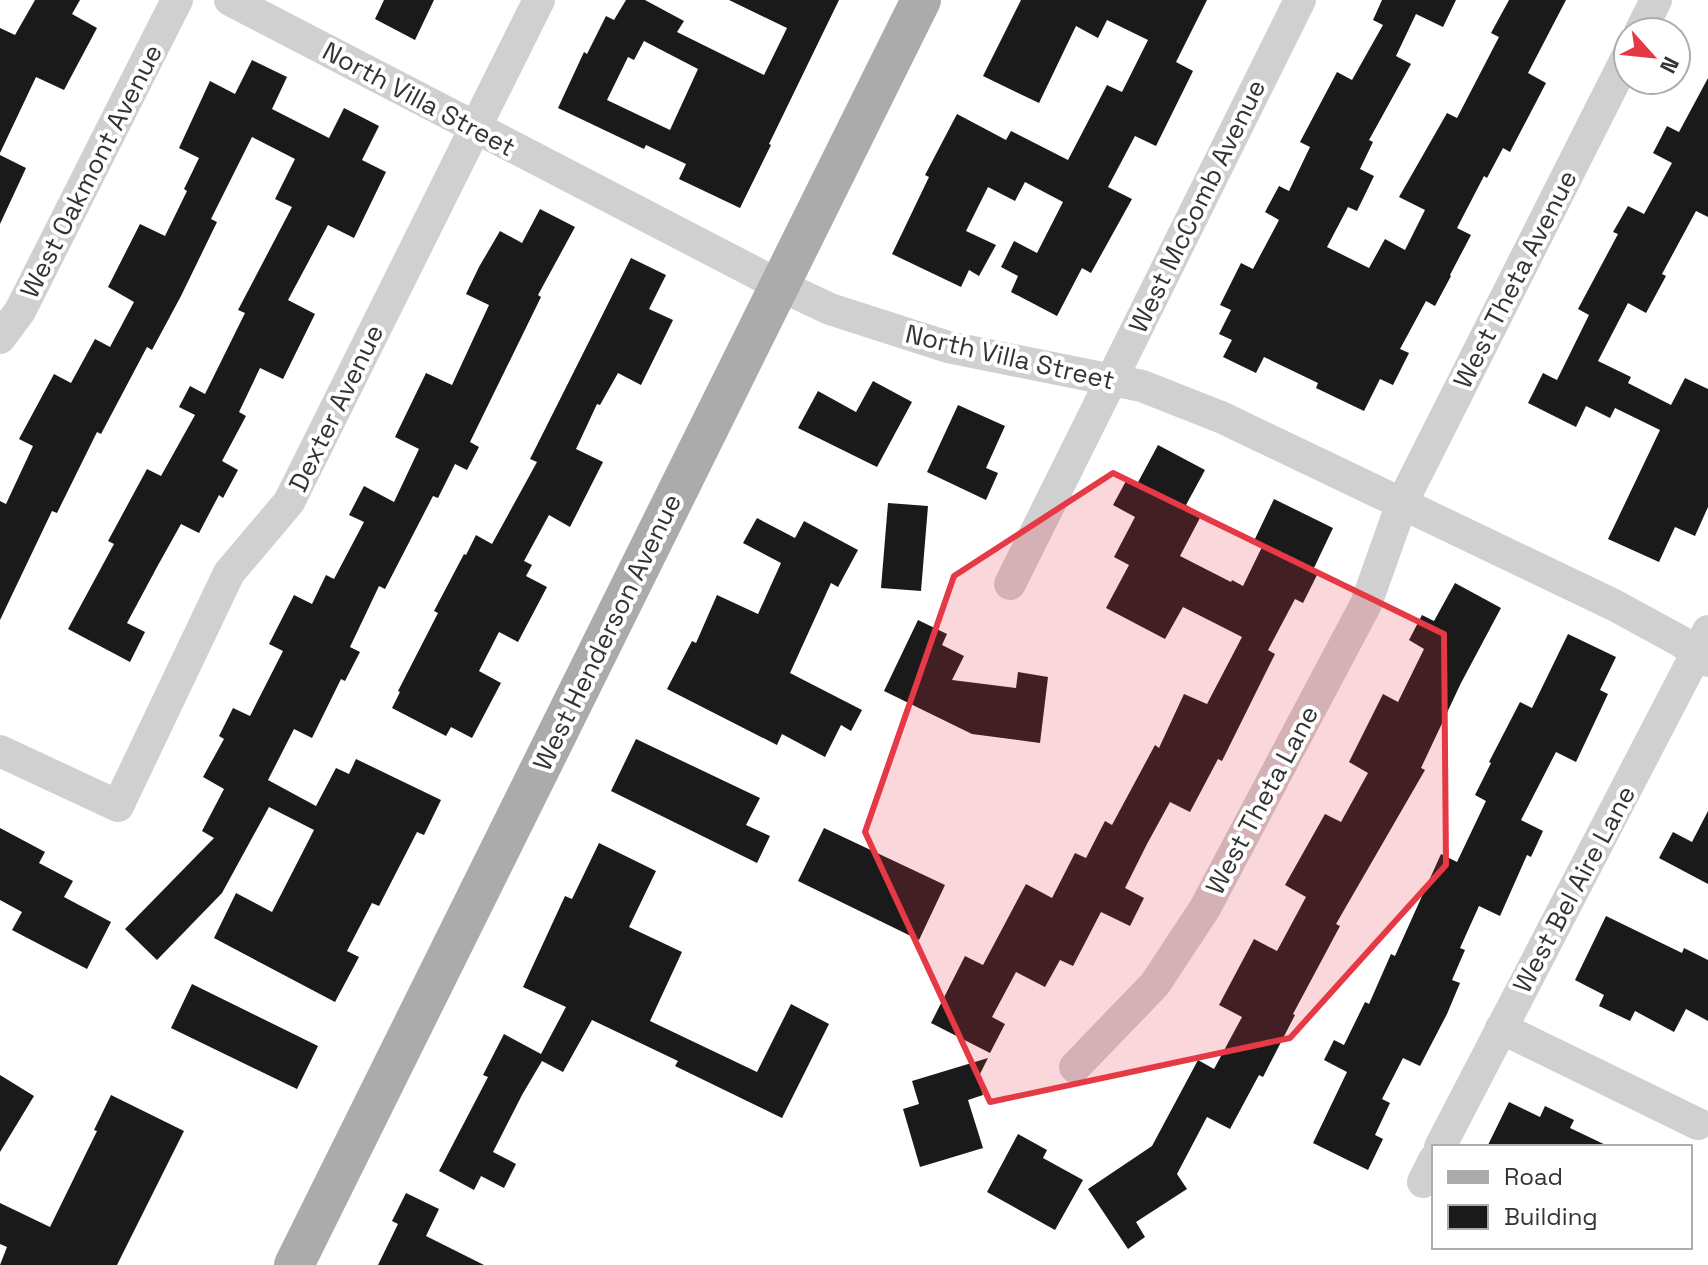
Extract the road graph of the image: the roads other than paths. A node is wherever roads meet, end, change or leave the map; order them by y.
1 (177, 0) edge
2 (230, 0) edge
3 (539, 0) edge
4 (921, 0) edge
5 (1300, 0) edge
6 (1612, 87) edge
7 (474, 129) junction
8 (779, 285) junction
9 (0, 338) edge
10 (1111, 379) junction
11 (1402, 503) junction
12 (1010, 584) dead end
13 (1704, 648) edge
14 (0, 751) edge
15 (1501, 1028) junction
16 (1075, 1067) dead end
17 (1698, 1124) dead end
18 (1441, 1145) edge
19 (294, 1265) edge

1 - 9 street, West Oakmont Avenue
2 - 7 street, North Villa Street
3 - 7 street, Dexter Avenue
4 - 8 main road, West Henderson Avenue
5 - 10 street, West McComb Avenue
6 - 11 street, West Theta Avenue
7 - 8 street, North Villa Street
7 - 14 street, Dexter Avenue
8 - 10 street, North Villa Street
8 - 19 main road, West Henderson Avenue
10 - 11 street, North Villa Street
10 - 12 street, West McComb Avenue
11 - 13 street, North Villa Street
11 - 16 street, West Theta Lane
13 - 15 street, West Bel Aire Lane
15 - 17 street
15 - 18 street, West Bel Aire Lane

